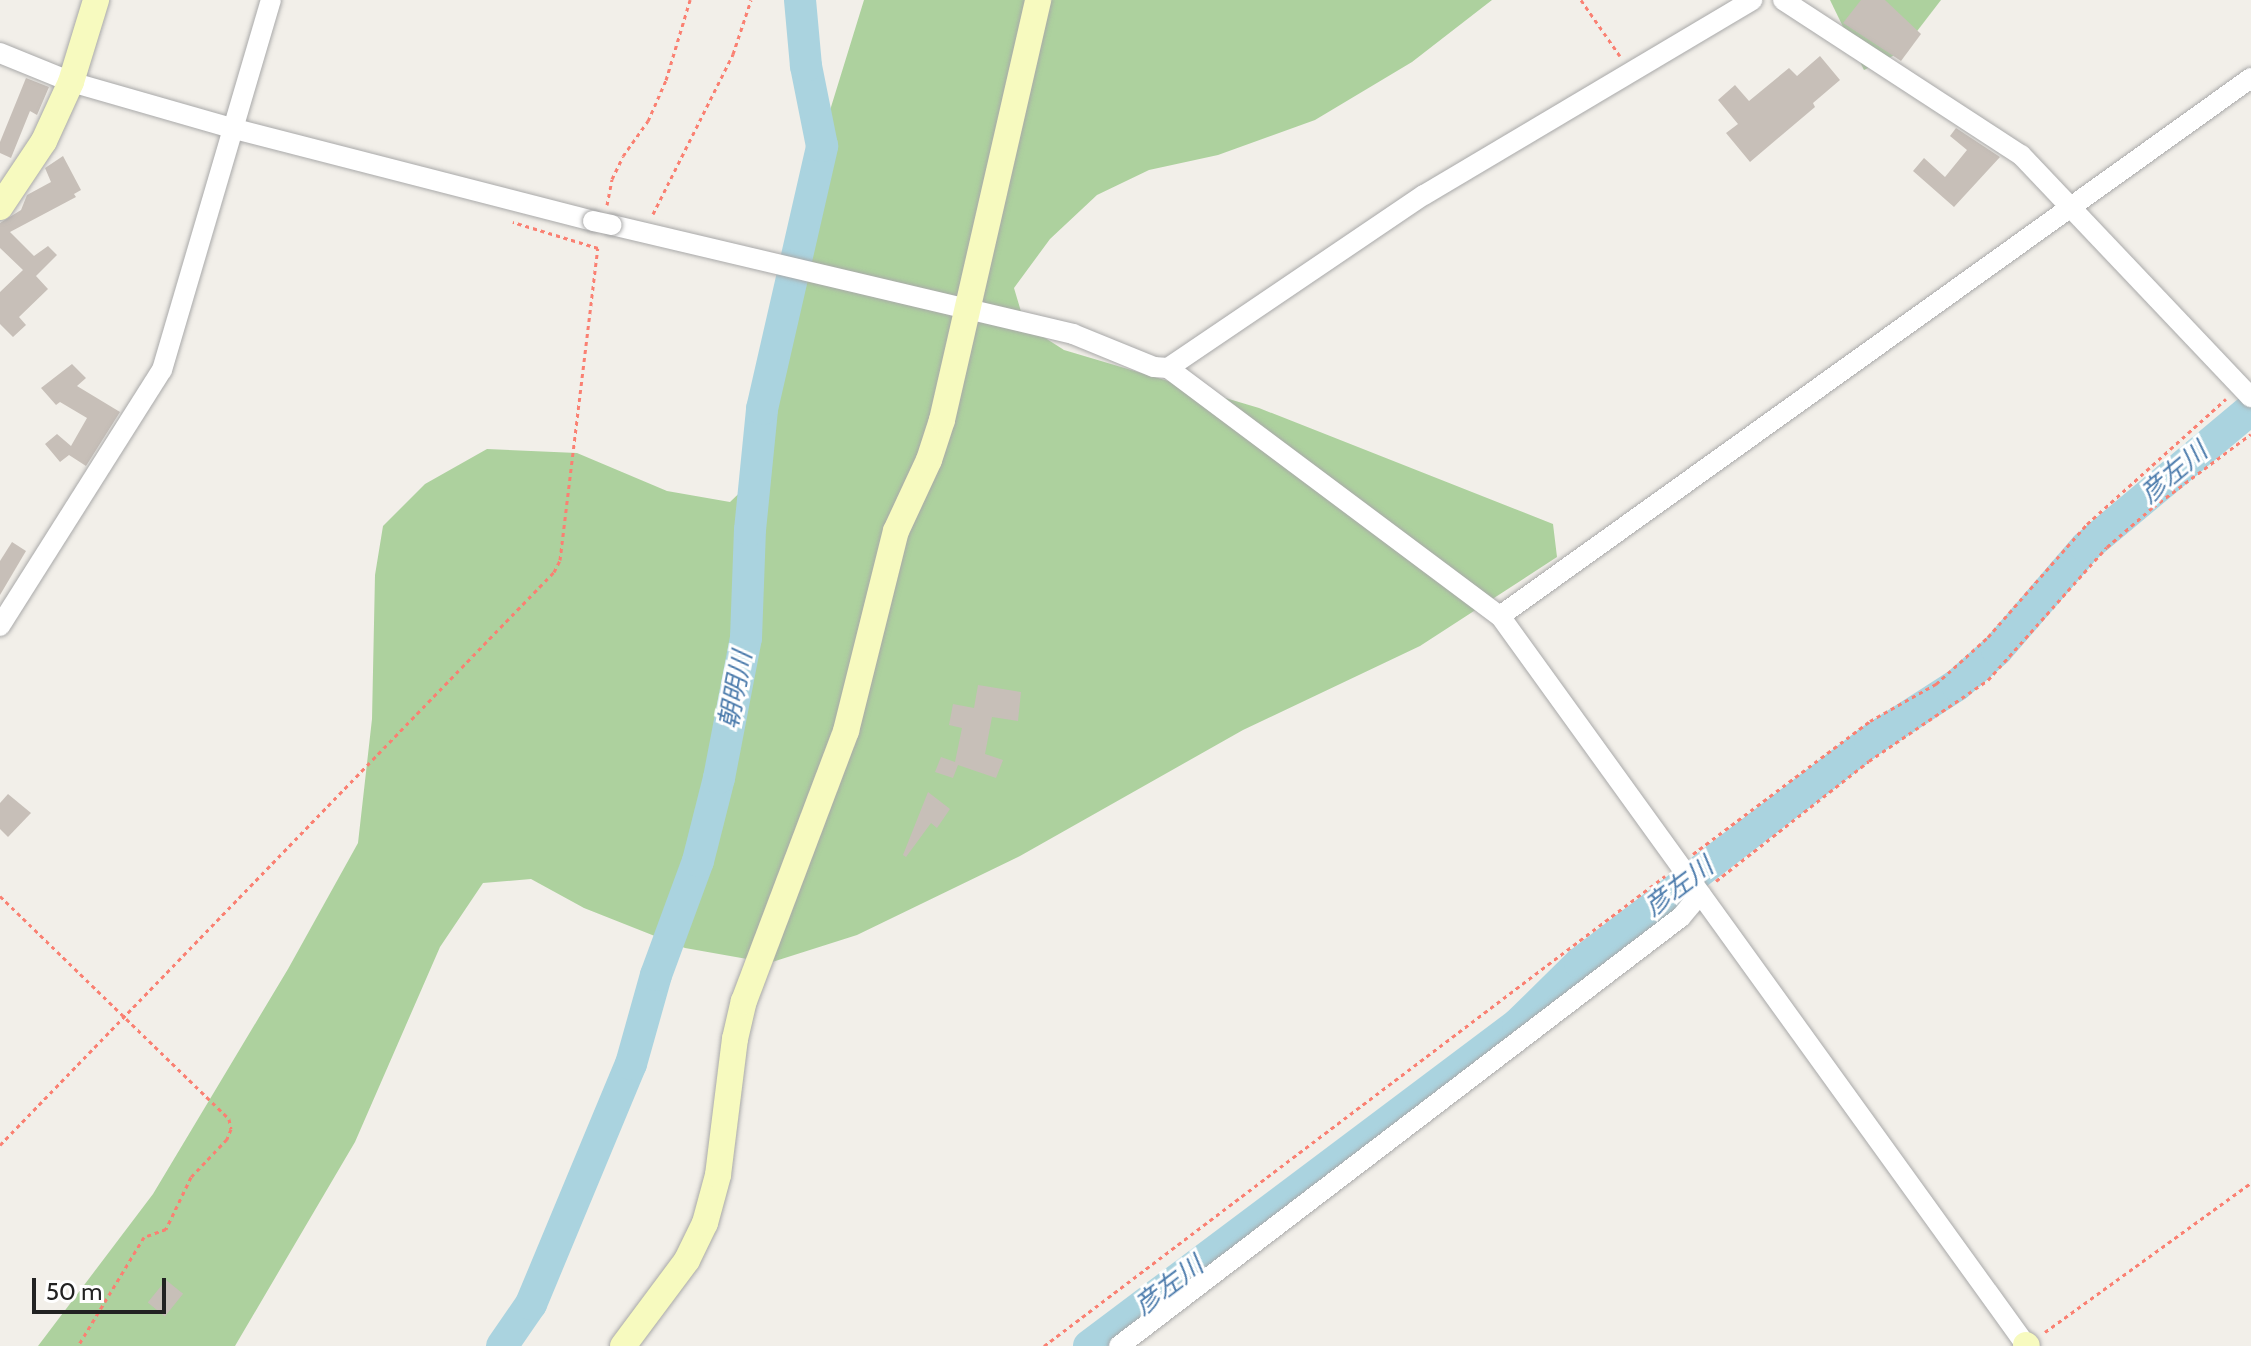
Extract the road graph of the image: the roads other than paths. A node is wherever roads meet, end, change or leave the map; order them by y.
1 (96, 0) edge
2 (271, 0) edge
3 (1038, 0) edge
4 (1752, 0) edge
5 (1783, 0) edge
6 (0, 53) edge
7 (2251, 78) edge
8 (71, 82) junction
9 (235, 129) junction
10 (2071, 206) junction
11 (0, 207) edge
12 (954, 304) junction
13 (1168, 368) junction
14 (2248, 388) edge
15 (1500, 616) junction
16 (0, 626) edge
17 (1698, 892) junction
18 (623, 1346) edge
19 (1119, 1346) edge
20 (2027, 1346) edge

1 - 8 street
2 - 9 street
3 - 12 street
4 - 13 street
5 - 10 street
6 - 8 street
7 - 10 street
8 - 9 street
8 - 11 street
9 - 12 street
9 - 16 street
10 - 14 street
10 - 15 street
12 - 13 street
12 - 18 street
13 - 15 street
15 - 17 street
17 - 19 street
17 - 20 street

